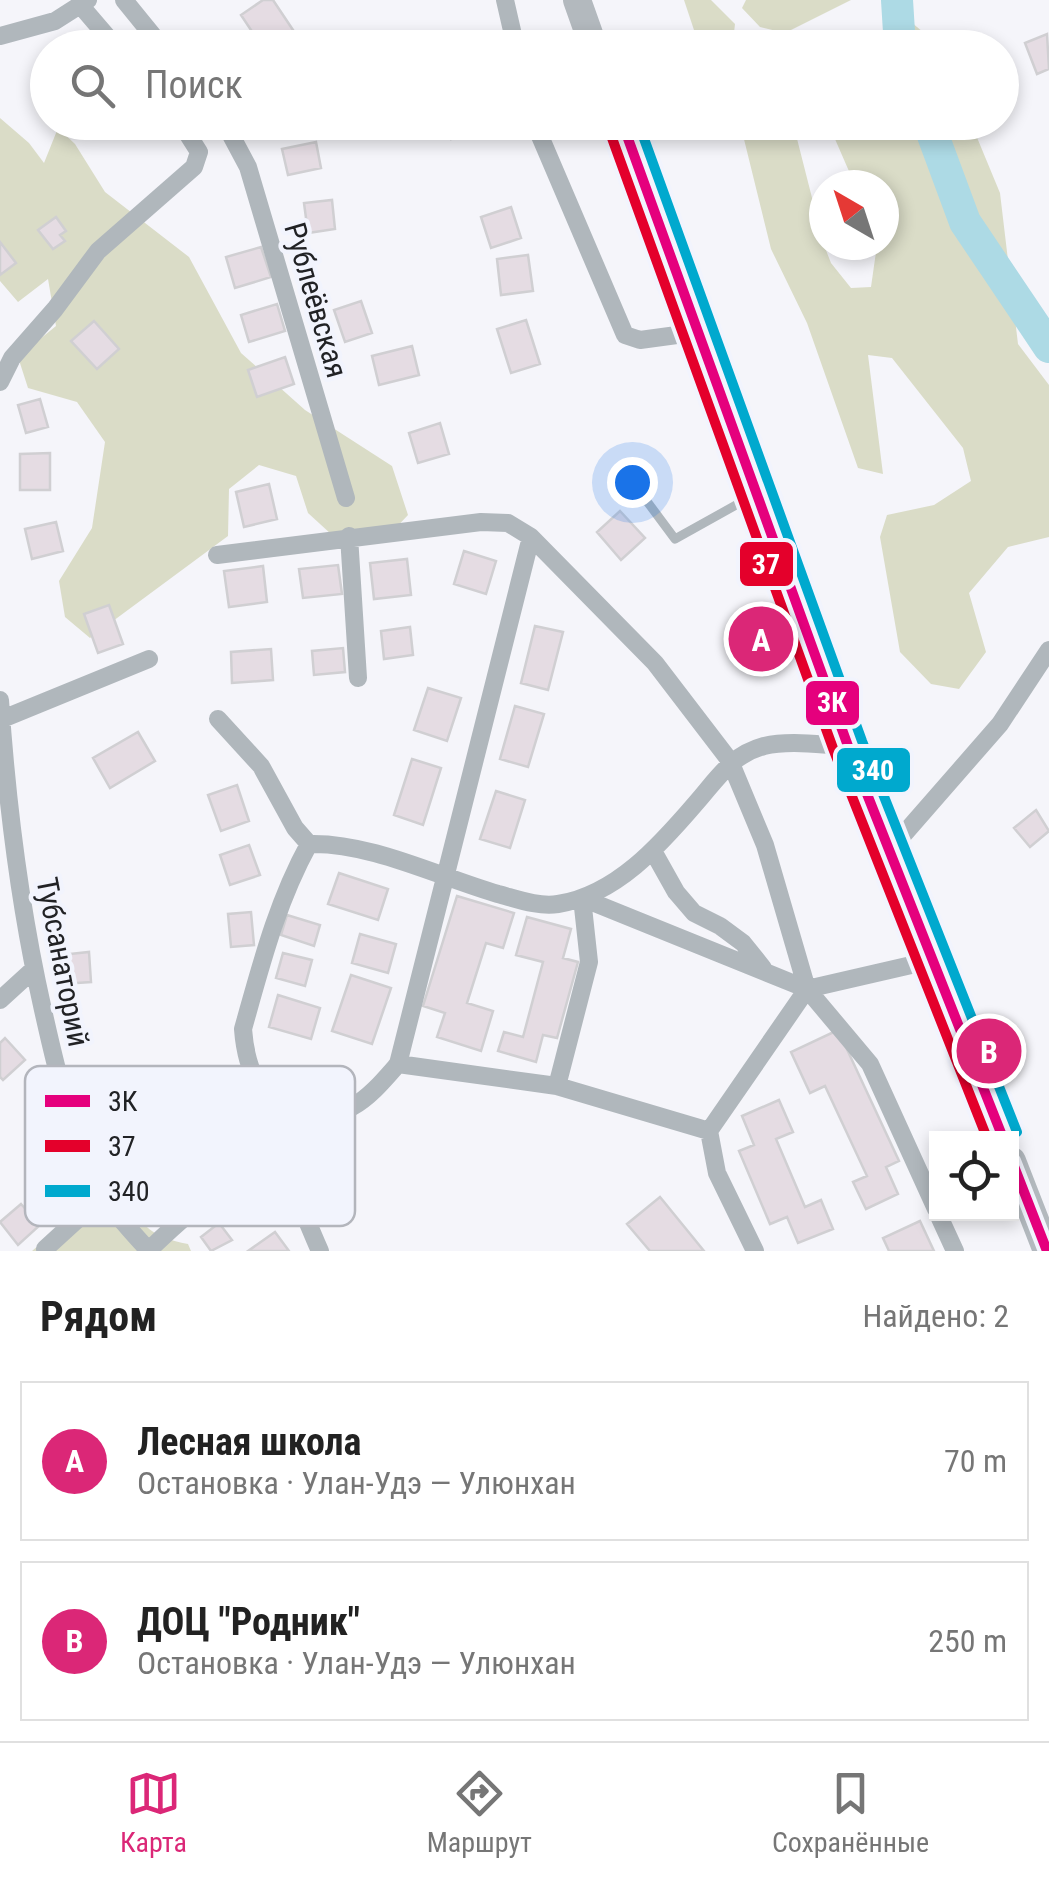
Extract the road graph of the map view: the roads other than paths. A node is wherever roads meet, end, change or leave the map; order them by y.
1 (504, 0) edge
2 (577, 0) edge
3 (130, 2) edge
4 (85, 3) edge
5 (104, 30) edge
6 (150, 30) edge
7 (512, 30) edge
8 (588, 30) edge
9 (0, 36) edge
10 (191, 140) edge
11 (234, 140) edge
12 (542, 140) edge
13 (629, 140) edge
14 (699, 332) junction
15 (0, 382) edge
16 (640, 492) dead end
17 (757, 494) junction
18 (346, 498) dead end
19 (348, 536) junction
20 (531, 537) junction
21 (217, 555) dead end
22 (1049, 650) edge
23 (149, 658) dead end
24 (358, 678) dead end
25 (0, 700) edge
26 (1, 719) edge
27 (218, 720) dead end
28 (848, 746) junction
29 (730, 761) junction
30 (309, 844) junction
31 (890, 850) junction
32 (653, 851) junction
33 (445, 878) junction
34 (582, 898) junction
35 (933, 960) junction
36 (34, 969) junction
37 (766, 972) junction
38 (806, 988) junction
39 (0, 1000) edge
40 (398, 1064) junction
41 (55, 1066) edge
42 (250, 1066) edge
43 (557, 1086) junction
44 (355, 1105) edge
45 (709, 1131) junction
46 (1000, 1131) edge
47 (1019, 1178) edge
48 (929, 1192) edge
49 (942, 1221) edge
50 (70, 1226) edge
51 (129, 1226) edge
52 (174, 1226) edge
53 (307, 1226) edge
54 (45, 1249) edge
55 (149, 1251) edge
56 (320, 1251) edge
57 (755, 1251) edge
58 (955, 1251) edge
59 (1047, 1251) edge

1 - 7 street
2 - 8 main road
3 - 6 street
4 - 5 street
4 - 9 street
10 - 15 street
11 - 18 street, Рублеёвская
12 - 14 street
13 - 14 main road
14 - 17 main road
16 - 17 lane
17 - 28 main road
19 - 20 street
19 - 21 street
19 - 24 street
20 - 29 street
20 - 33 street
22 - 31 street
23 - 26 street
25 - 26 street
26 - 36 street, Тубсанаторий
27 - 30 street
28 - 29 street
28 - 31 main road
29 - 32 street
29 - 38 street
30 - 33 street
30 - 42 street
31 - 35 main road
32 - 34 street
32 - 37 street
33 - 34 street
33 - 40 street
34 - 37 street
34 - 43 street
35 - 38 street
35 - 46 main road
36 - 39 street
36 - 41 street, Тубсанаторий
37 - 38 street
38 - 45 street
38 - 48 street
40 - 43 street
40 - 44 street
43 - 45 street
45 - 57 street
47 - 59 main road
49 - 58 street
50 - 54 street
51 - 55 street, Тубсанаторий
52 - 55 street, Тубсанаторий
53 - 56 street, Тубсанаторий

